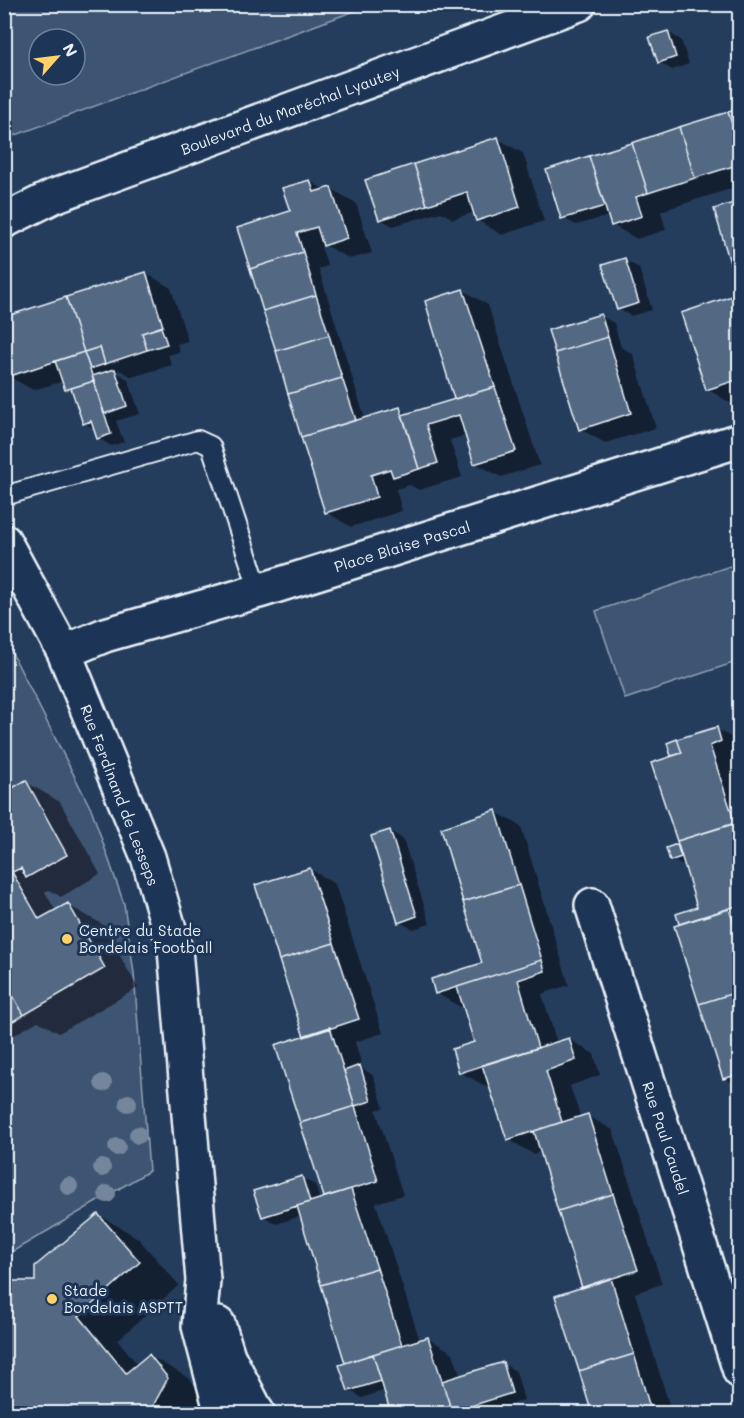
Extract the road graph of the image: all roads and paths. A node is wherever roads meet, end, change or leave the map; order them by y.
1 (579, 4) edge
2 (4, 221) edge
3 (740, 440) edge
4 (4, 496) edge
5 (4, 542) edge
6 (260, 591) junction
7 (64, 652) junction
8 (592, 905) dead end
9 (203, 1280) junction
10 (740, 1371) edge
11 (222, 1413) edge
12 (258, 1413) edge

1 - 2 street, Boulevard du Maréchal Lyautey
3 - 6 street, Place Blaise Pascal
4 - 6 lane
5 - 7 street, Rue Ferdinand de Lesseps
6 - 7 street, Place Blaise Pascal
7 - 9 street, Rue Ferdinand de Lesseps
8 - 10 street, Rue Paul Caudel
9 - 11 street, Rue Ferdinand de Lesseps
9 - 12 street, Rue Ferdinand de Lesseps

